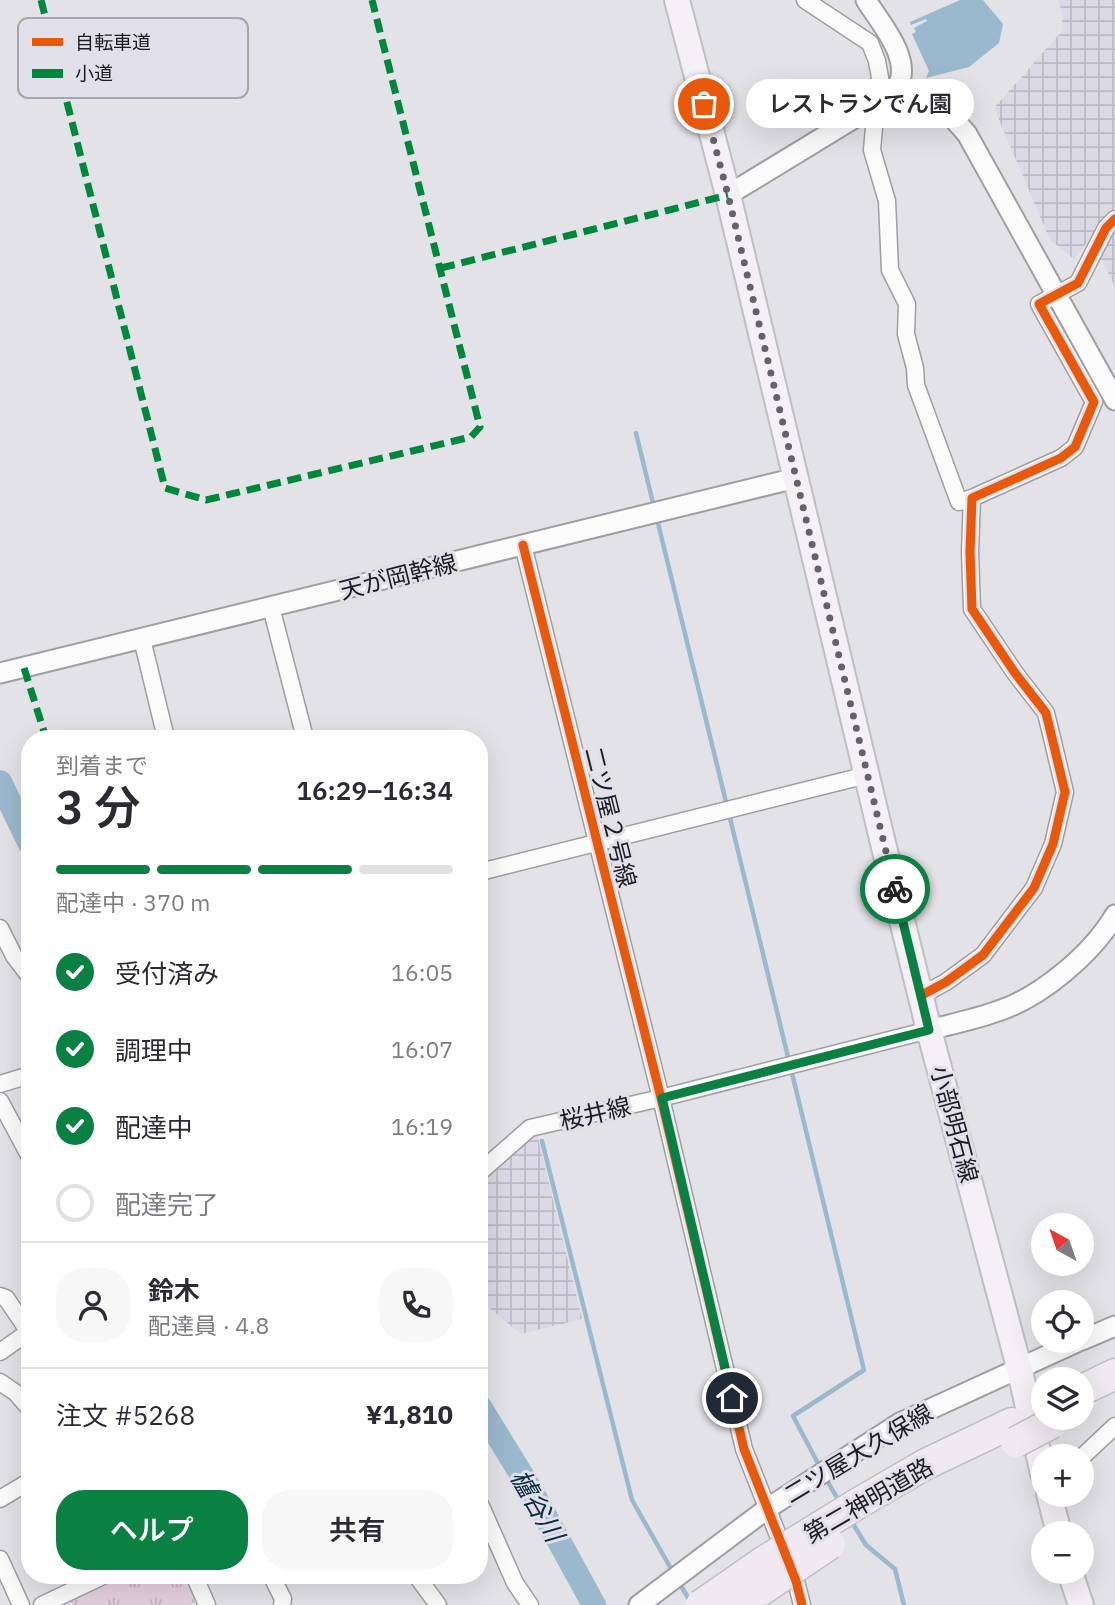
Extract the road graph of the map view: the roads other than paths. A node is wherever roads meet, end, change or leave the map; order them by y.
1 (677, 0) edge
2 (805, 0) edge
3 (866, 0) edge
4 (880, 103) junction
5 (728, 195) junction
6 (1115, 219) edge
7 (1056, 295) junction
8 (1115, 400) edge
9 (796, 478) junction
10 (972, 498) junction
11 (523, 545) junction
12 (271, 607) junction
13 (142, 639) junction
14 (9, 671) edge
15 (164, 730) edge
16 (302, 730) edge
17 (867, 775) junction
18 (597, 843) junction
19 (488, 870) edge
20 (1115, 915) edge
21 (0, 928) edge
22 (21, 965) edge
23 (922, 995) junction
24 (929, 1030) junction
25 (21, 1078) edge
26 (0, 1084) edge
27 (662, 1098) junction
28 (0, 1101) edge
29 (21, 1140) edge
30 (488, 1165) edge
31 (0, 1296) edge
32 (21, 1320) edge
33 (1115, 1326) edge
34 (1094, 1335) edge
35 (21, 1338) edge
36 (0, 1352) edge
37 (1051, 1353) edge
38 (1019, 1367) junction
39 (1115, 1374) edge
40 (0, 1382) edge
41 (1094, 1384) edge
42 (1115, 1393) edge
43 (21, 1399) edge
44 (1094, 1403) edge
45 (1031, 1425) edge
46 (1115, 1426) edge
47 (1036, 1444) edge
48 (1094, 1446) edge
49 (21, 1486) edge
50 (0, 1499) edge
51 (768, 1508) junction
52 (862, 1513) junction
53 (488, 1522) edge
54 (1, 1561) edge
55 (515, 1583) junction
56 (85, 1584) edge
57 (198, 1584) edge
58 (276, 1584) edge
59 (423, 1584) edge
60 (1074, 1584) edge
61 (21, 1605) edge
62 (42, 1605) edge
63 (207, 1605) edge
64 (282, 1605) edge
65 (438, 1605) edge
66 (517, 1605) edge
67 (530, 1605) edge
68 (639, 1605) edge
69 (701, 1605) edge
70 (739, 1605) edge
71 (802, 1605) edge
72 (1081, 1605) edge

1 - 5 main road, 小部明石線
2 - 4 street
3 - 4 street
4 - 5 street
4 - 7 street
4 - 10 street
5 - 9 main road, 小部明石線
6 - 7 street
7 - 8 street
7 - 10 street
9 - 11 street, 天が岡幹線
9 - 17 main road, 小部明石線
10 - 23 street
11 - 12 street, 天が岡幹線
11 - 18 street, 二ツ屋２号線
12 - 13 street, 天が岡幹線
12 - 16 street
13 - 14 street, 天が岡幹線
13 - 15 street
17 - 18 street
17 - 23 main road, 小部明石線
18 - 19 street
18 - 27 street, 二ツ屋２号線
20 - 24 street
21 - 22 street
23 - 24 main road, 小部明石線
24 - 27 street, 桜井線
24 - 38 main road, 小部明石線
25 - 26 street
27 - 30 street, 桜井線
27 - 51 street, 二ツ屋２号線
28 - 29 street
31 - 32 street
33 - 34 street, 二ツ屋大久保線
35 - 36 street
37 - 38 street, 二ツ屋大久保線
38 - 47 main road, 小部明石線
38 - 51 street, 二ツ屋大久保線
39 - 41 highway
40 - 43 street
42 - 44 highway
45 - 52 highway, 第二神明道路
46 - 48 street
49 - 50 street
51 - 68 street, 二ツ屋大久保線
51 - 71 street, 二ツ屋２号線
52 - 69 highway, 第二神明道路, bridge
52 - 70 highway, 第二神明道路, bridge
53 - 55 street
54 - 61 street
55 - 66 street
55 - 67 street
56 - 62 street
57 - 63 street
58 - 64 street
59 - 65 street
60 - 72 main road

